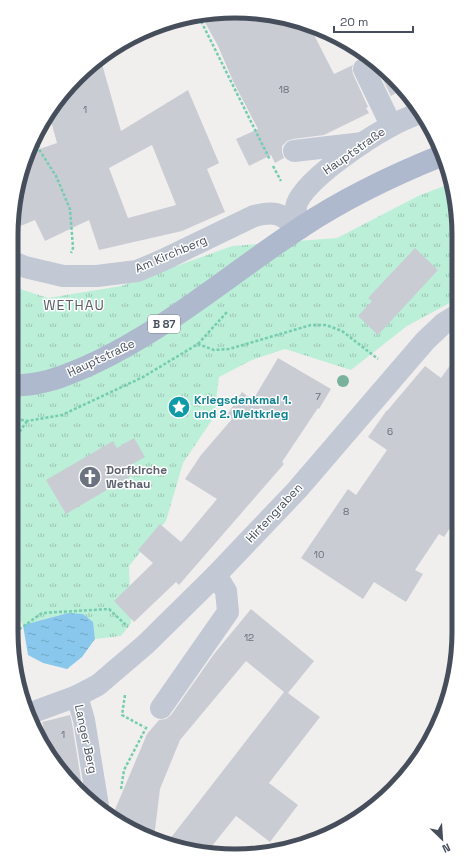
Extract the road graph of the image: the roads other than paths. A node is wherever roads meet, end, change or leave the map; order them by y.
1 (364, 69) dead end
2 (415, 115) edge
3 (391, 125) junction
4 (364, 142) junction
5 (294, 151) dead end
6 (437, 158) edge
7 (300, 228) junction
8 (18, 264) edge
9 (452, 319) edge
10 (18, 386) edge
11 (216, 575) junction
12 (77, 696) junction
13 (161, 708) road end
14 (34, 712) edge
15 (97, 799) edge

1 - 3 street
2 - 3 street, Hauptstraße
3 - 4 street, Hauptstraße
4 - 5 street
4 - 7 street, Hauptstraße
6 - 7 main road, Hauptstraße / B 87
7 - 8 street, Am Kirchberg
7 - 10 main road, Hauptstraße / B 87
9 - 11 street, Hirtengraben
11 - 12 street, Hirtengraben
11 - 13 street
12 - 14 street, Hirtengraben
12 - 15 street, Langer Berg

